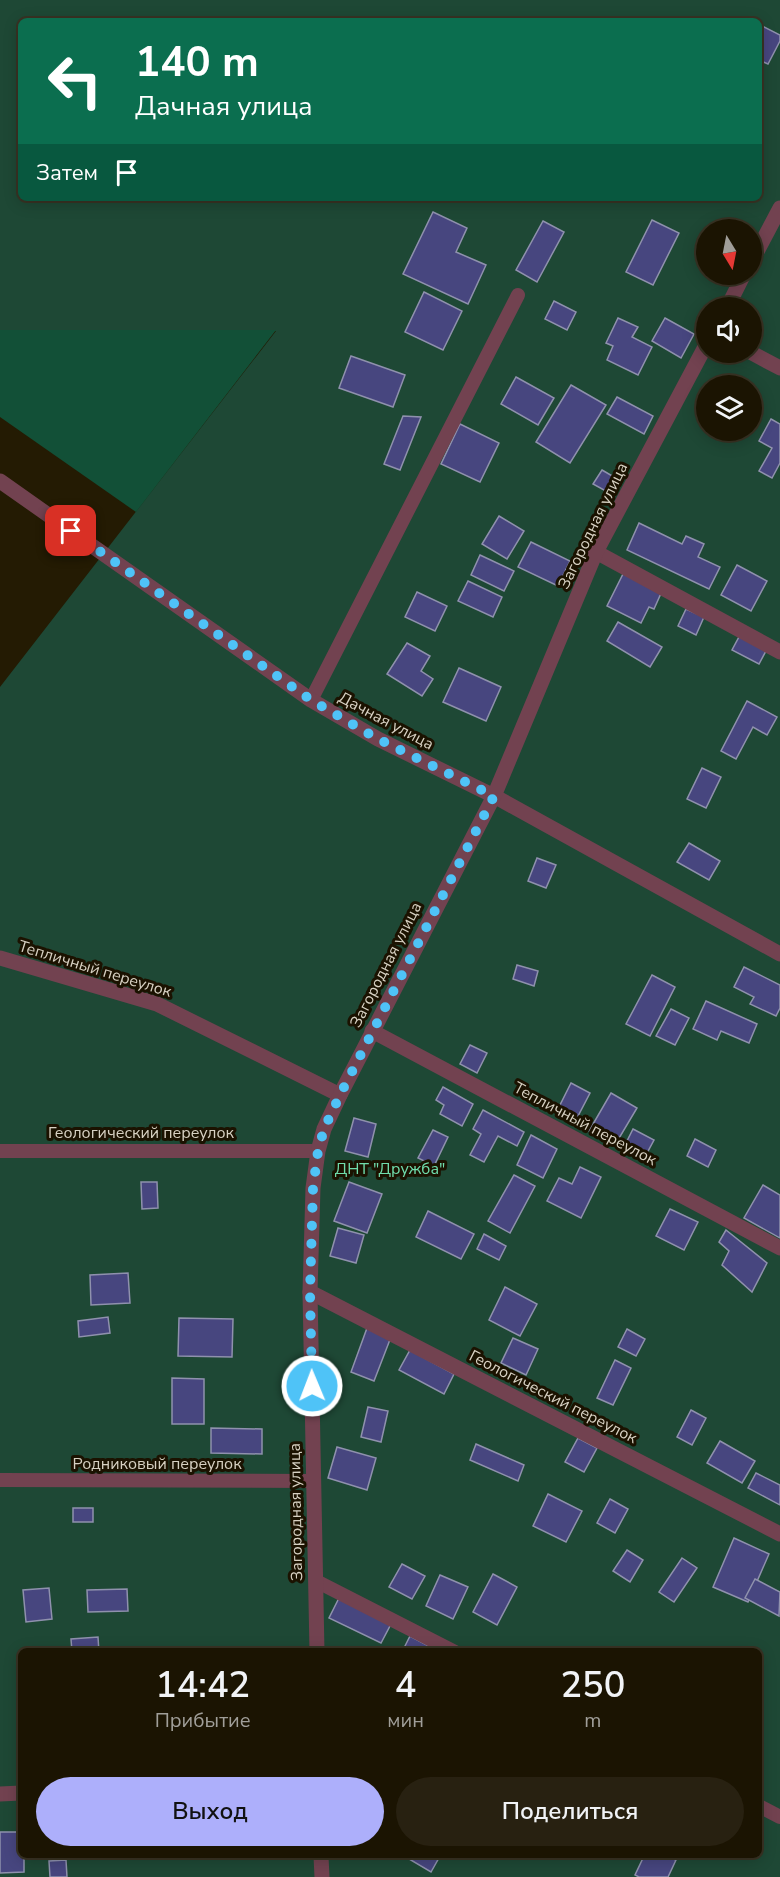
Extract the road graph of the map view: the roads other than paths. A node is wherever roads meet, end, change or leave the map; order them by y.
1 (780, 208) edge
2 (762, 242) edge
3 (518, 295) dead end
4 (762, 358) edge
5 (696, 363) edge
6 (780, 368) edge
7 (0, 481) edge
8 (596, 552) junction
9 (780, 652) edge
10 (311, 700) junction
11 (494, 796) junction
12 (780, 954) edge
13 (0, 958) edge
14 (372, 1031) junction
15 (340, 1095) junction
16 (0, 1151) edge
17 (318, 1151) junction
18 (780, 1248) edge
19 (310, 1292) junction
20 (0, 1480) edge
21 (314, 1481) junction
22 (780, 1533) edge
23 (316, 1581) junction
24 (317, 1648) edge
25 (447, 1648) edge
26 (18, 1793) edge
27 (0, 1794) edge
28 (762, 1808) edge
29 (780, 1817) edge
30 (321, 1858) edge
31 (322, 1877) edge

1 - 2 street
3 - 10 lane
4 - 6 street
5 - 8 street, Загородная улица
7 - 10 street, Дачная улица
8 - 9 street
8 - 11 street, Загородная улица
10 - 11 street, Дачная улица
11 - 12 street, Дачная улица
11 - 14 street, Загородная улица
13 - 15 street, Тепличный переулок
14 - 15 street, Загородная улица
14 - 18 street, Тепличный переулок
15 - 17 street, Загородная улица
16 - 17 lane, Геологический переулок
17 - 19 street, Загородная улица
19 - 21 street, Загородная улица
19 - 22 street, Геологический переулок
20 - 21 lane, Родниковый переулок
21 - 23 street, Загородная улица
23 - 24 street, Загородная улица
23 - 25 lane
26 - 27 street
28 - 29 lane
30 - 31 street

